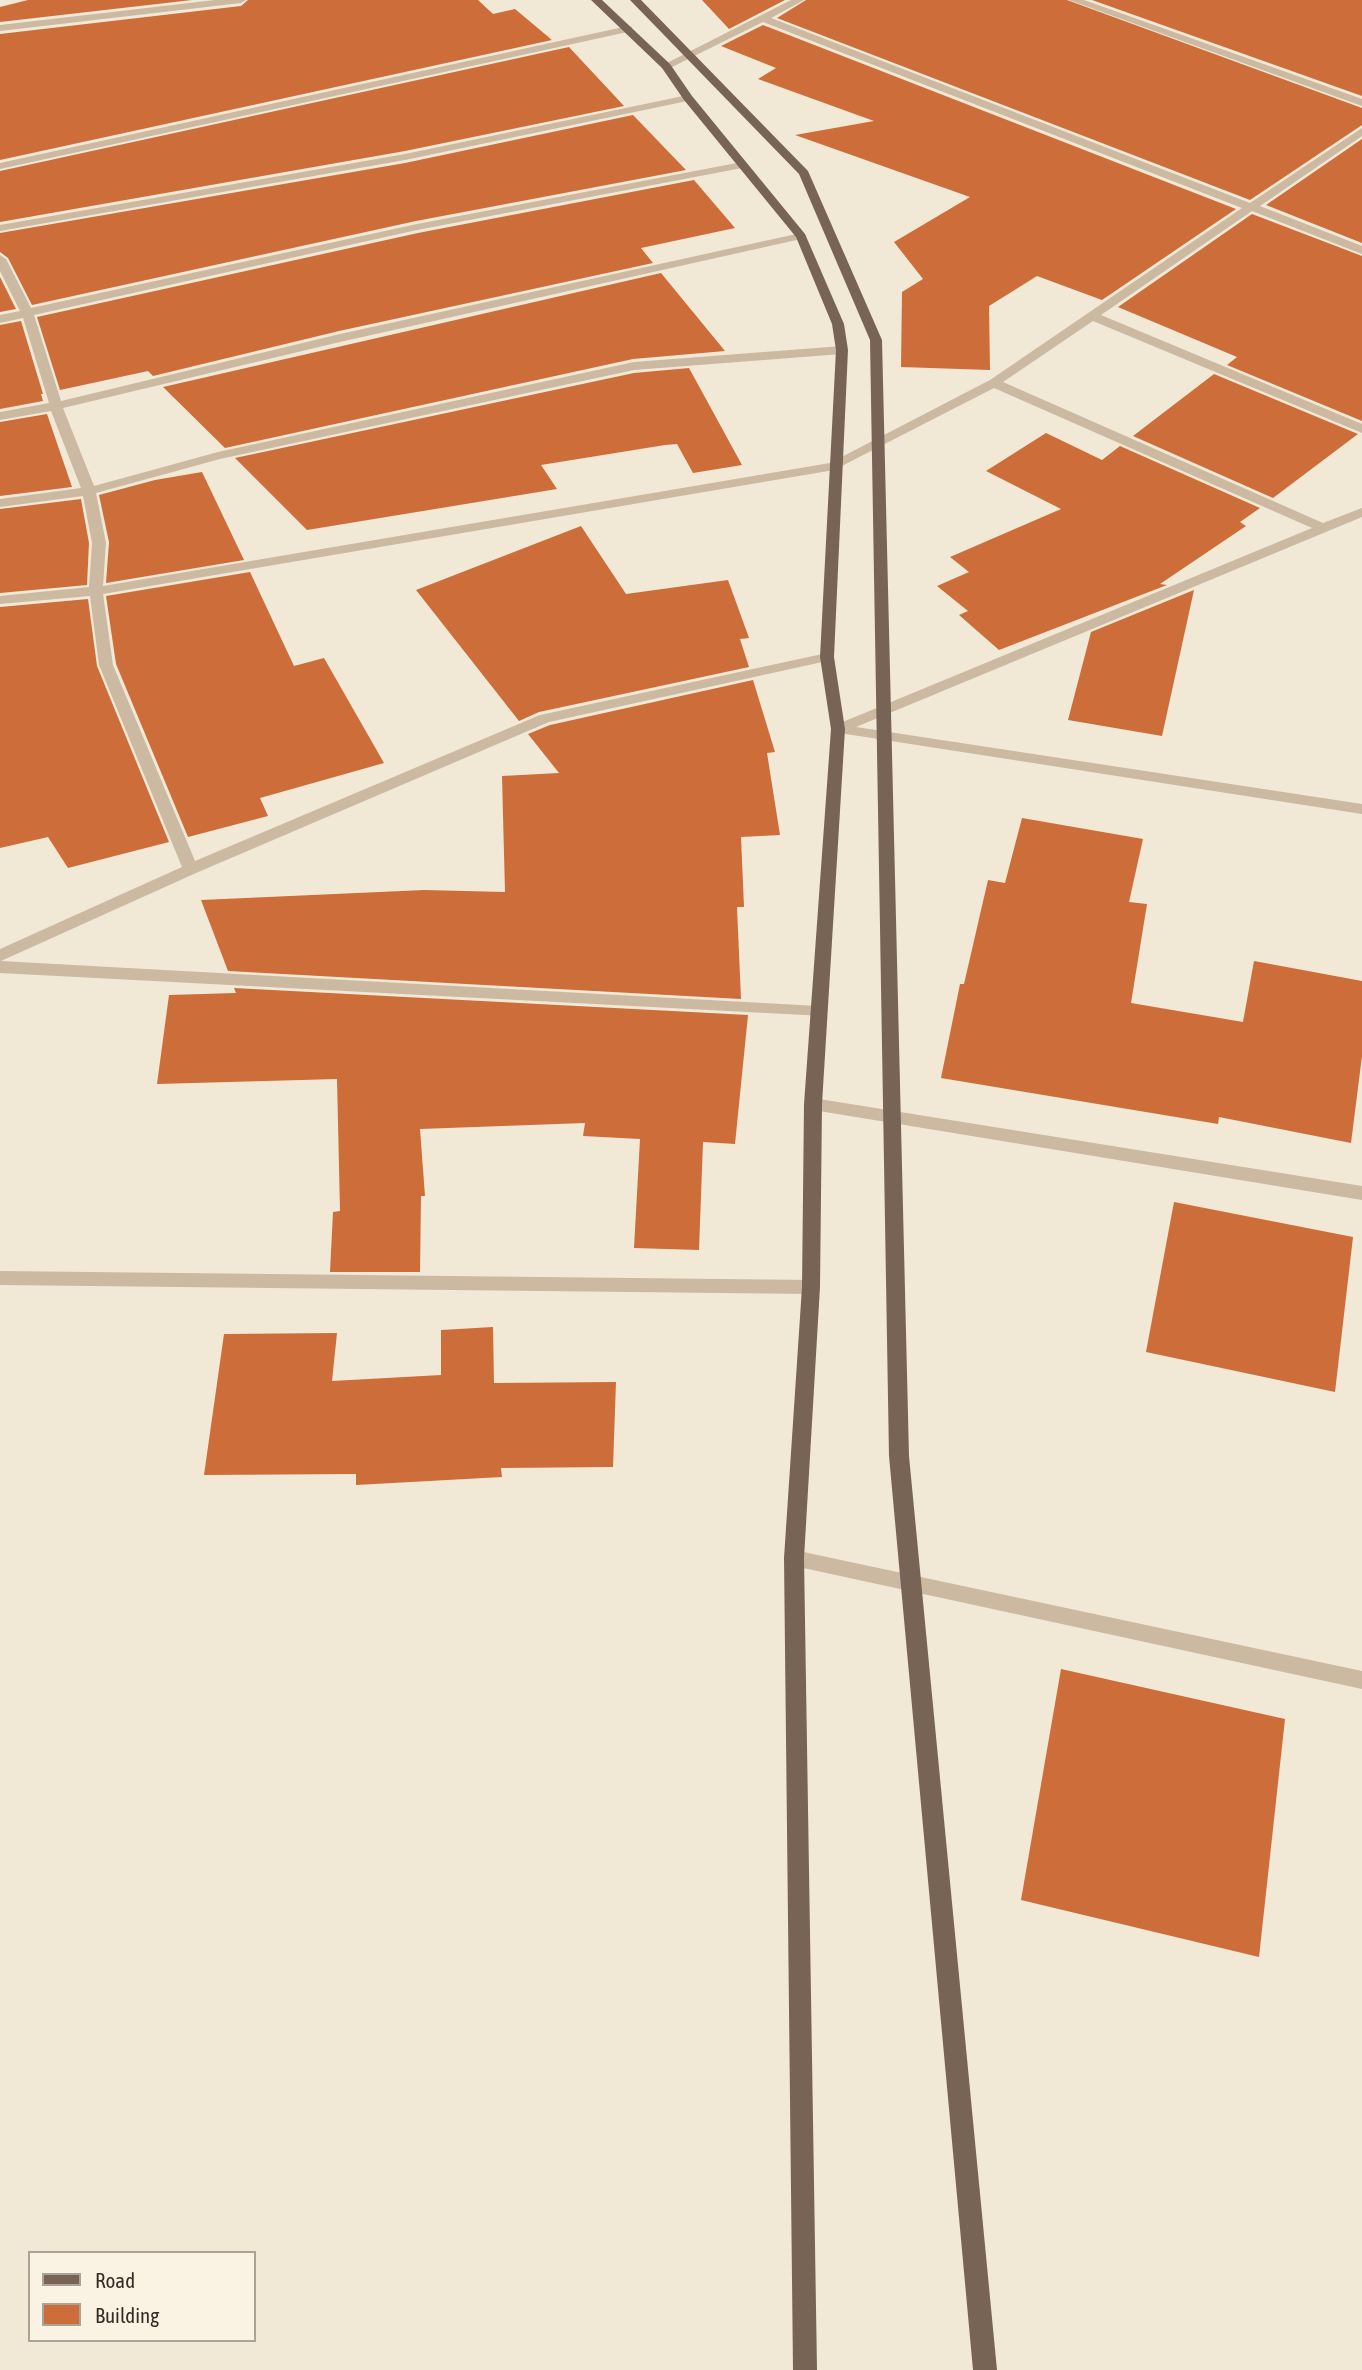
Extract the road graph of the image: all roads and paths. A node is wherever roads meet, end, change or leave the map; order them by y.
1 (241, 0) edge
2 (596, 0) edge
3 (635, 0) edge
4 (799, 0) edge
5 (1074, 0) edge
6 (762, 18) junction
7 (0, 28) edge
8 (628, 29) junction
9 (690, 54) junction
10 (666, 66) junction
11 (688, 98) junction
12 (1362, 103) edge
13 (1362, 131) edge
14 (742, 165) junction
15 (0, 166) edge
16 (1251, 207) junction
17 (0, 228) edge
18 (801, 236) junction
19 (1362, 250) edge
20 (0, 259) edge
21 (28, 314) junction
22 (1093, 316) junction
23 (0, 319) edge
24 (842, 350) junction
25 (994, 383) junction
26 (56, 406) junction
27 (0, 416) edge
28 (1362, 429) edge
29 (879, 443) junction
30 (834, 466) junction
31 (89, 491) junction
32 (0, 503) edge
33 (1362, 512) edge
34 (1325, 529) junction
35 (96, 591) junction
36 (0, 600) edge
37 (827, 657) junction
38 (884, 710) junction
39 (838, 729) junction
40 (885, 736) junction
41 (1362, 808) edge
42 (191, 869) junction
43 (0, 956) edge
44 (0, 967) edge
45 (818, 1013) junction
46 (813, 1104) junction
47 (892, 1117) junction
48 (1362, 1193) edge
49 (0, 1278) edge
50 (811, 1287) junction
51 (794, 1558) junction
52 (911, 1583) junction
53 (1362, 1680) edge
54 (805, 2370) edge
55 (985, 2370) edge

1 - 7 street
2 - 8 main road
3 - 9 main road
4 - 6 street
5 - 12 street
6 - 9 street
6 - 16 street
8 - 10 main road
8 - 15 street
9 - 10 street
9 - 29 main road
10 - 11 main road
11 - 14 main road
11 - 17 street
13 - 16 street
14 - 18 main road
14 - 21 street
16 - 19 street
16 - 22 street
18 - 24 main road
18 - 26 street
20 - 21 street
21 - 23 street
21 - 26 street
22 - 25 street
22 - 28 street
24 - 30 main road
24 - 31 street
25 - 29 street
25 - 34 street
26 - 27 street
26 - 31 street
29 - 30 street
29 - 38 main road
30 - 35 street
30 - 37 main road
31 - 32 street
31 - 35 street
33 - 34 street
34 - 38 street
35 - 36 street
35 - 42 street
37 - 39 main road
37 - 42 street
38 - 39 street
38 - 40 main road
39 - 40 street
39 - 45 main road
40 - 41 street
40 - 47 main road
42 - 43 street
44 - 45 street
45 - 46 main road
46 - 47 street
46 - 50 main road
47 - 48 street
47 - 52 main road
49 - 50 street
50 - 51 main road
51 - 52 street
51 - 54 main road
52 - 53 street
52 - 55 main road

